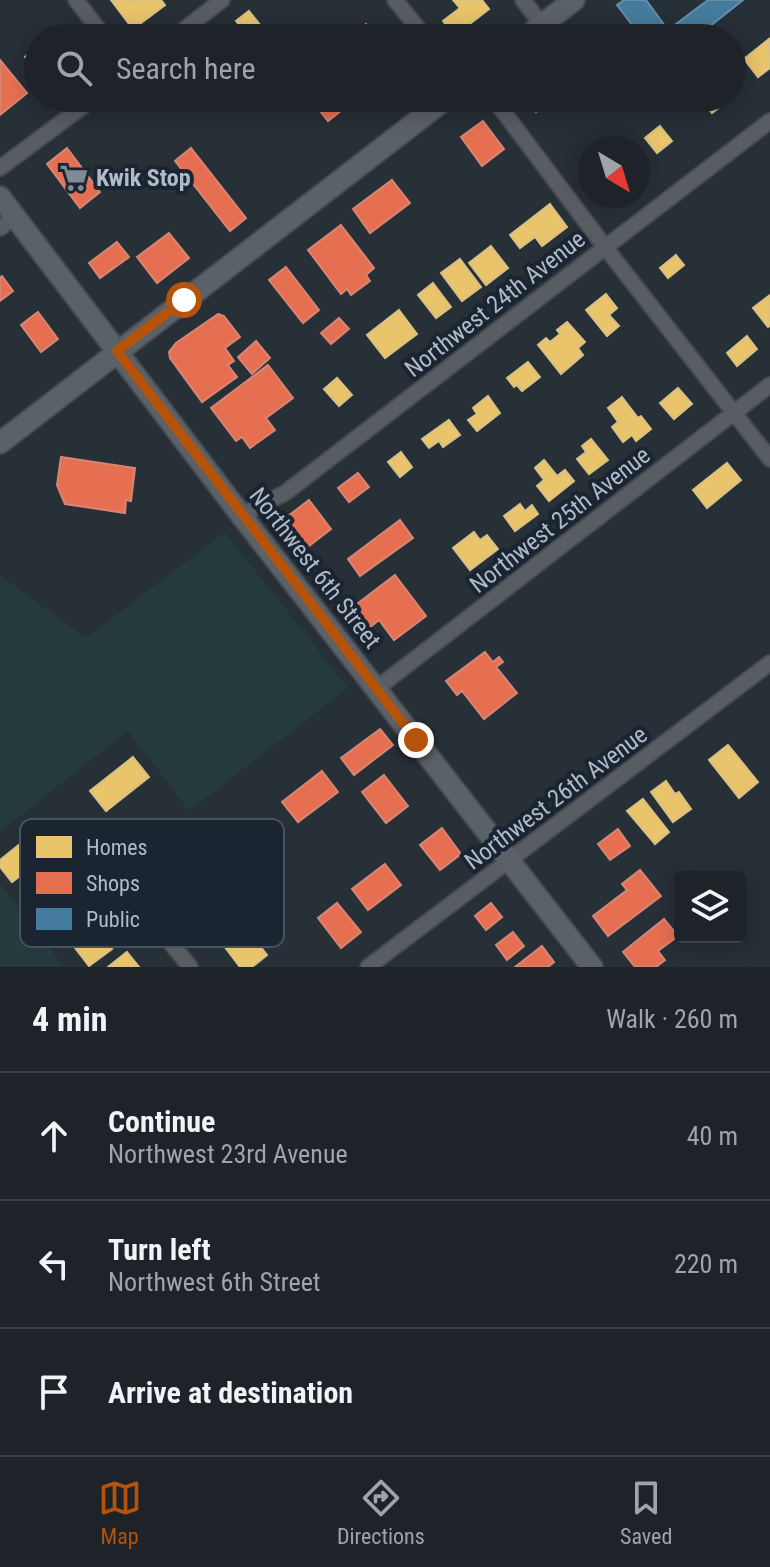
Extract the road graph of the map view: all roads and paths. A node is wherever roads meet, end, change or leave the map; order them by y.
1 (76, 0) edge
2 (222, 0) edge
3 (395, 0) edge
4 (523, 0) edge
5 (574, 0) edge
6 (94, 24) edge
7 (191, 24) edge
8 (415, 24) edge
9 (541, 24) edge
10 (543, 24) edge
11 (75, 112) edge
12 (429, 112) edge
13 (504, 112) edge
14 (770, 121) edge
15 (0, 168) edge
16 (0, 197) edge
17 (7, 222) edge
18 (605, 247) junction
19 (117, 351) junction
20 (770, 385) edge
21 (734, 413) junction
22 (0, 443) edge
23 (770, 459) edge
24 (241, 515) junction
25 (770, 663) edge
26 (376, 689) junction
27 (509, 861) junction
28 (174, 947) edge
29 (190, 967) edge
30 (368, 967) edge
31 (592, 967) edge

1 - 6 street
2 - 7 street
3 - 8 street
4 - 9 street
5 - 10 main road
11 - 15 street
12 - 19 main road
13 - 18 street
14 - 18 street, Northwest 24th Avenue
16 - 17 main road, Northwest 6th Street
17 - 19 main road, Northwest 6th Street
18 - 21 street
18 - 24 street, Northwest 24th Avenue
19 - 22 main road
19 - 24 main road, Northwest 6th Street
20 - 21 street, Northwest 25th Avenue
21 - 23 street
21 - 26 street, Northwest 25th Avenue
24 - 26 main road, Northwest 6th Street
25 - 27 street, Northwest 26th Avenue
26 - 27 main road, Northwest 6th Street
27 - 30 street, Northwest 26th Avenue
27 - 31 main road, Northwest 6th Street
28 - 29 street

